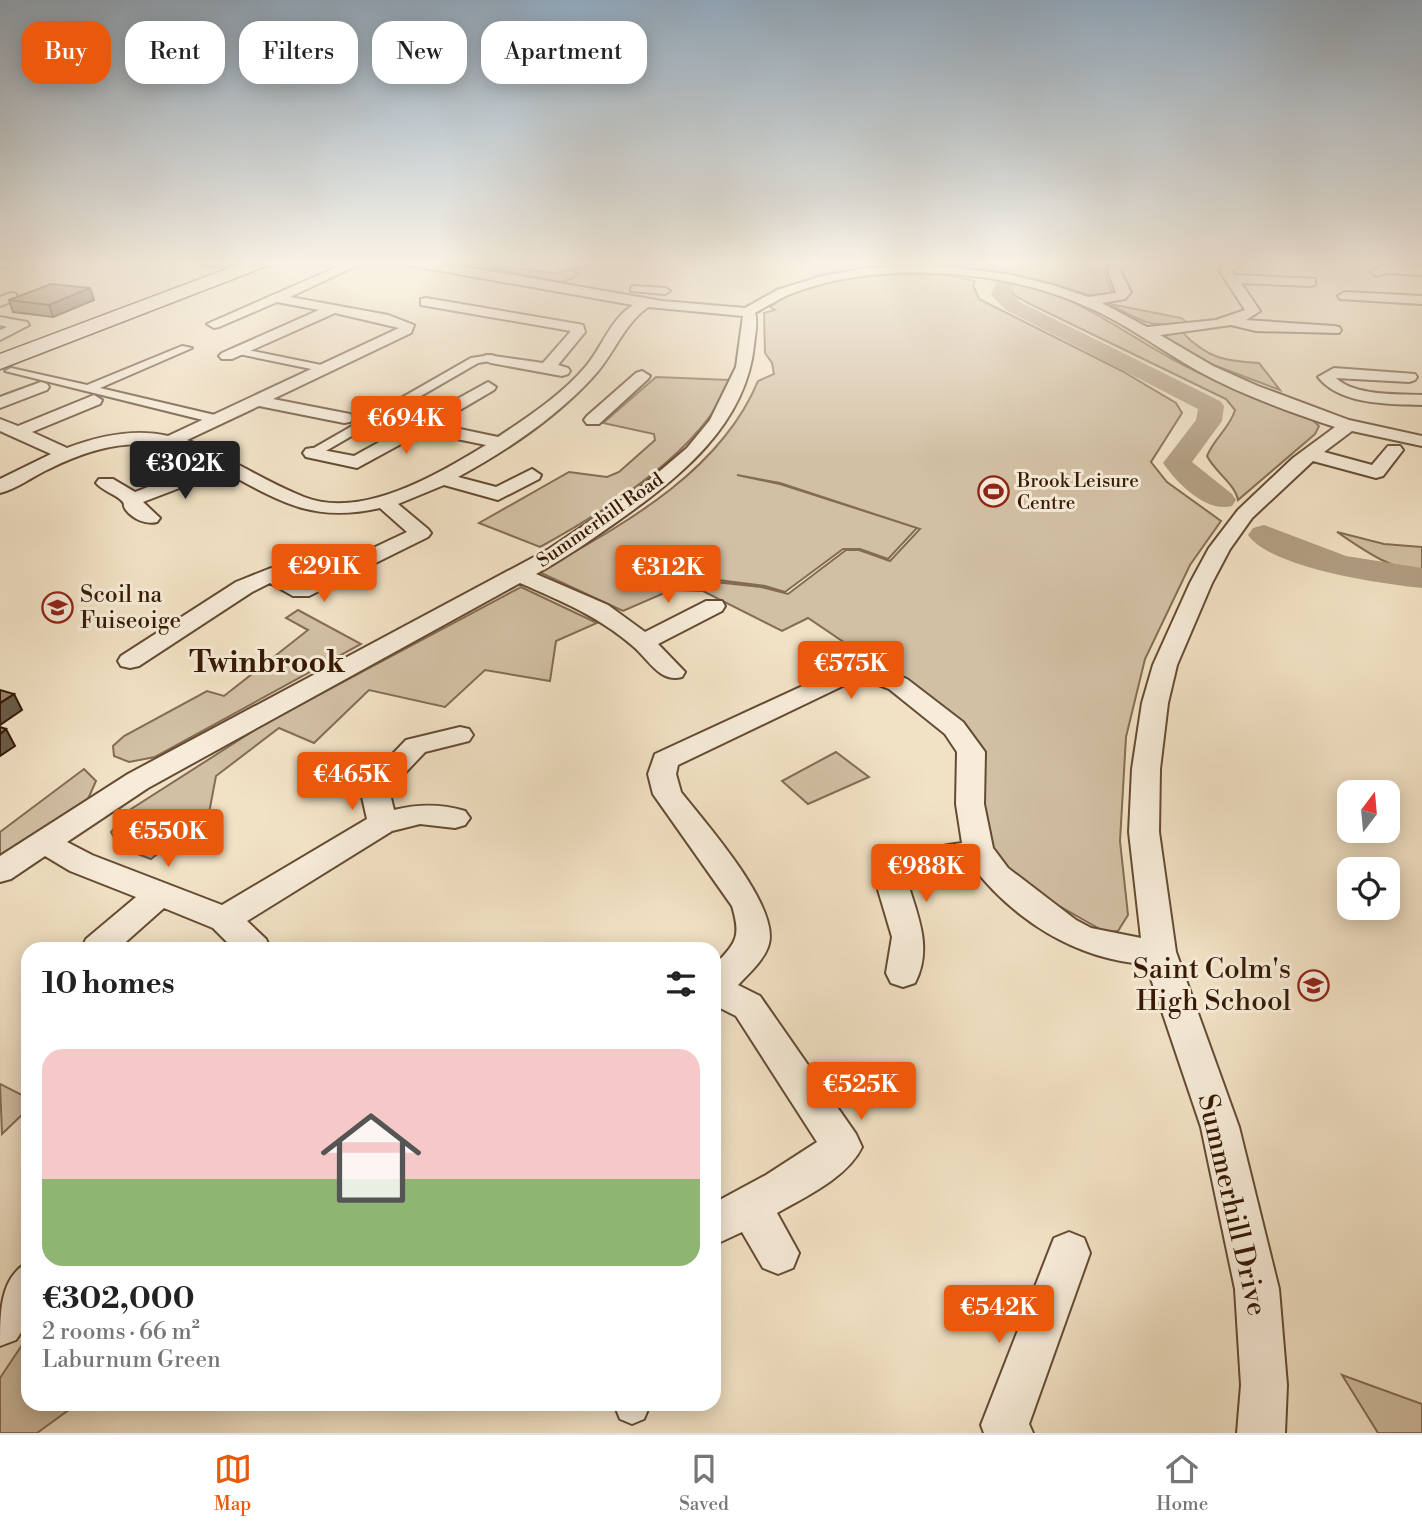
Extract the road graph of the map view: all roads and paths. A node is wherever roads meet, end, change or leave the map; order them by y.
1 (16, 328) edge
2 (88, 328) edge
3 (291, 328) edge
4 (407, 328) edge
5 (577, 328) edge
6 (619, 328) edge
7 (749, 328) edge
8 (1135, 328) edge
9 (1175, 328) edge
10 (1279, 328) edge
11 (1334, 330) dead end
12 (1142, 332) junction
13 (0, 336) edge
14 (0, 346) edge
15 (186, 348) dead end
16 (28, 351) junction
17 (561, 353) junction
18 (232, 354) joint
19 (601, 356) junction
20 (491, 358) joint
21 (5, 366) edge
22 (547, 368) junction
23 (326, 369) junction
24 (642, 376) dead end
25 (1401, 378) dead end
26 (569, 381) junction
27 (48, 384) junction
28 (488, 387) dead end
29 (97, 394) junction
30 (620, 396) junction
31 (1422, 400) edge
32 (259, 401) junction
33 (0, 403) edge
34 (344, 418) dead end
35 (215, 419) junction
36 (593, 420) dead end
37 (1, 424) edge
38 (1348, 425) junction
39 (421, 426) junction
40 (20, 431) junction
41 (171, 441) junction
42 (1422, 441) edge
43 (499, 443) junction
44 (1394, 450) dead end
45 (312, 453) joint
46 (1310, 454) junction
47 (66, 455) junction
48 (223, 465) junction
49 (531, 475) dead end
50 (440, 478) junction
51 (106, 483) dead end
52 (0, 486) edge
53 (133, 499) junction
54 (384, 502) junction
55 (150, 518) dead end
56 (518, 574) junction
57 (714, 606) dead end
58 (179, 629) junction
59 (202, 638) dead end
60 (643, 642) junction
61 (130, 661) dead end
62 (673, 672) dead end
63 (460, 735) dead end
64 (455, 818) dead end
65 (383, 823) junction
66 (43, 842) junction
67 (978, 851) junction
68 (0, 871) edge
69 (160, 894) junction
70 (224, 919) junction
71 (105, 942) edge
72 (248, 942) edge
73 (1159, 952) junction
74 (903, 973) dead end
75 (721, 983) edge
76 (721, 993) edge
77 (732, 1216) edge
78 (1069, 1252) dead end
79 (778, 1253) dead end
80 (21, 1294) edge
81 (0, 1324) edge
82 (1009, 1433) edge
83 (1261, 1433) edge

1 - 13 street
2 - 16 main road
3 - 18 street
4 - 23 street
5 - 17 street
6 - 19 street
7 - 56 street, Summerhill Road
8 - 12 street
9 - 12 street
10 - 11 street
12 - 38 street
14 - 16 street
15 - 29 street
16 - 21 main road
17 - 19 street
17 - 22 street
18 - 23 street
19 - 26 street
20 - 22 street
20 - 45 street
21 - 27 street
22 - 26 street
23 - 32 street
24 - 30 street
25 - 31 street
26 - 30 street
26 - 43 street
27 - 29 street
27 - 33 street
28 - 39 street
29 - 35 street
29 - 40 street
30 - 36 street
32 - 34 street
32 - 35 street
35 - 41 street
37 - 40 street
38 - 42 street
38 - 46 street, Summerhill Drive
39 - 43 street
39 - 45 street
40 - 47 street
41 - 47 street
41 - 48 street
43 - 50 street
44 - 46 street
46 - 73 street, Summerhill Drive
47 - 52 street
48 - 53 street
48 - 54 street
49 - 50 street
50 - 54 street
51 - 53 street
53 - 55 street
54 - 58 street
56 - 60 street
56 - 66 street, Summerhill Road
57 - 60 street
58 - 59 street
58 - 61 street
60 - 62 street
63 - 65 street
64 - 65 street
65 - 70 street
66 - 68 street, Summerhill Road
66 - 69 street
67 - 73 street
67 - 74 street
67 - 75 street
69 - 70 street
69 - 71 street
70 - 72 street
73 - 83 street, Summerhill Drive
76 - 77 street
77 - 79 street
78 - 82 street
80 - 81 street

